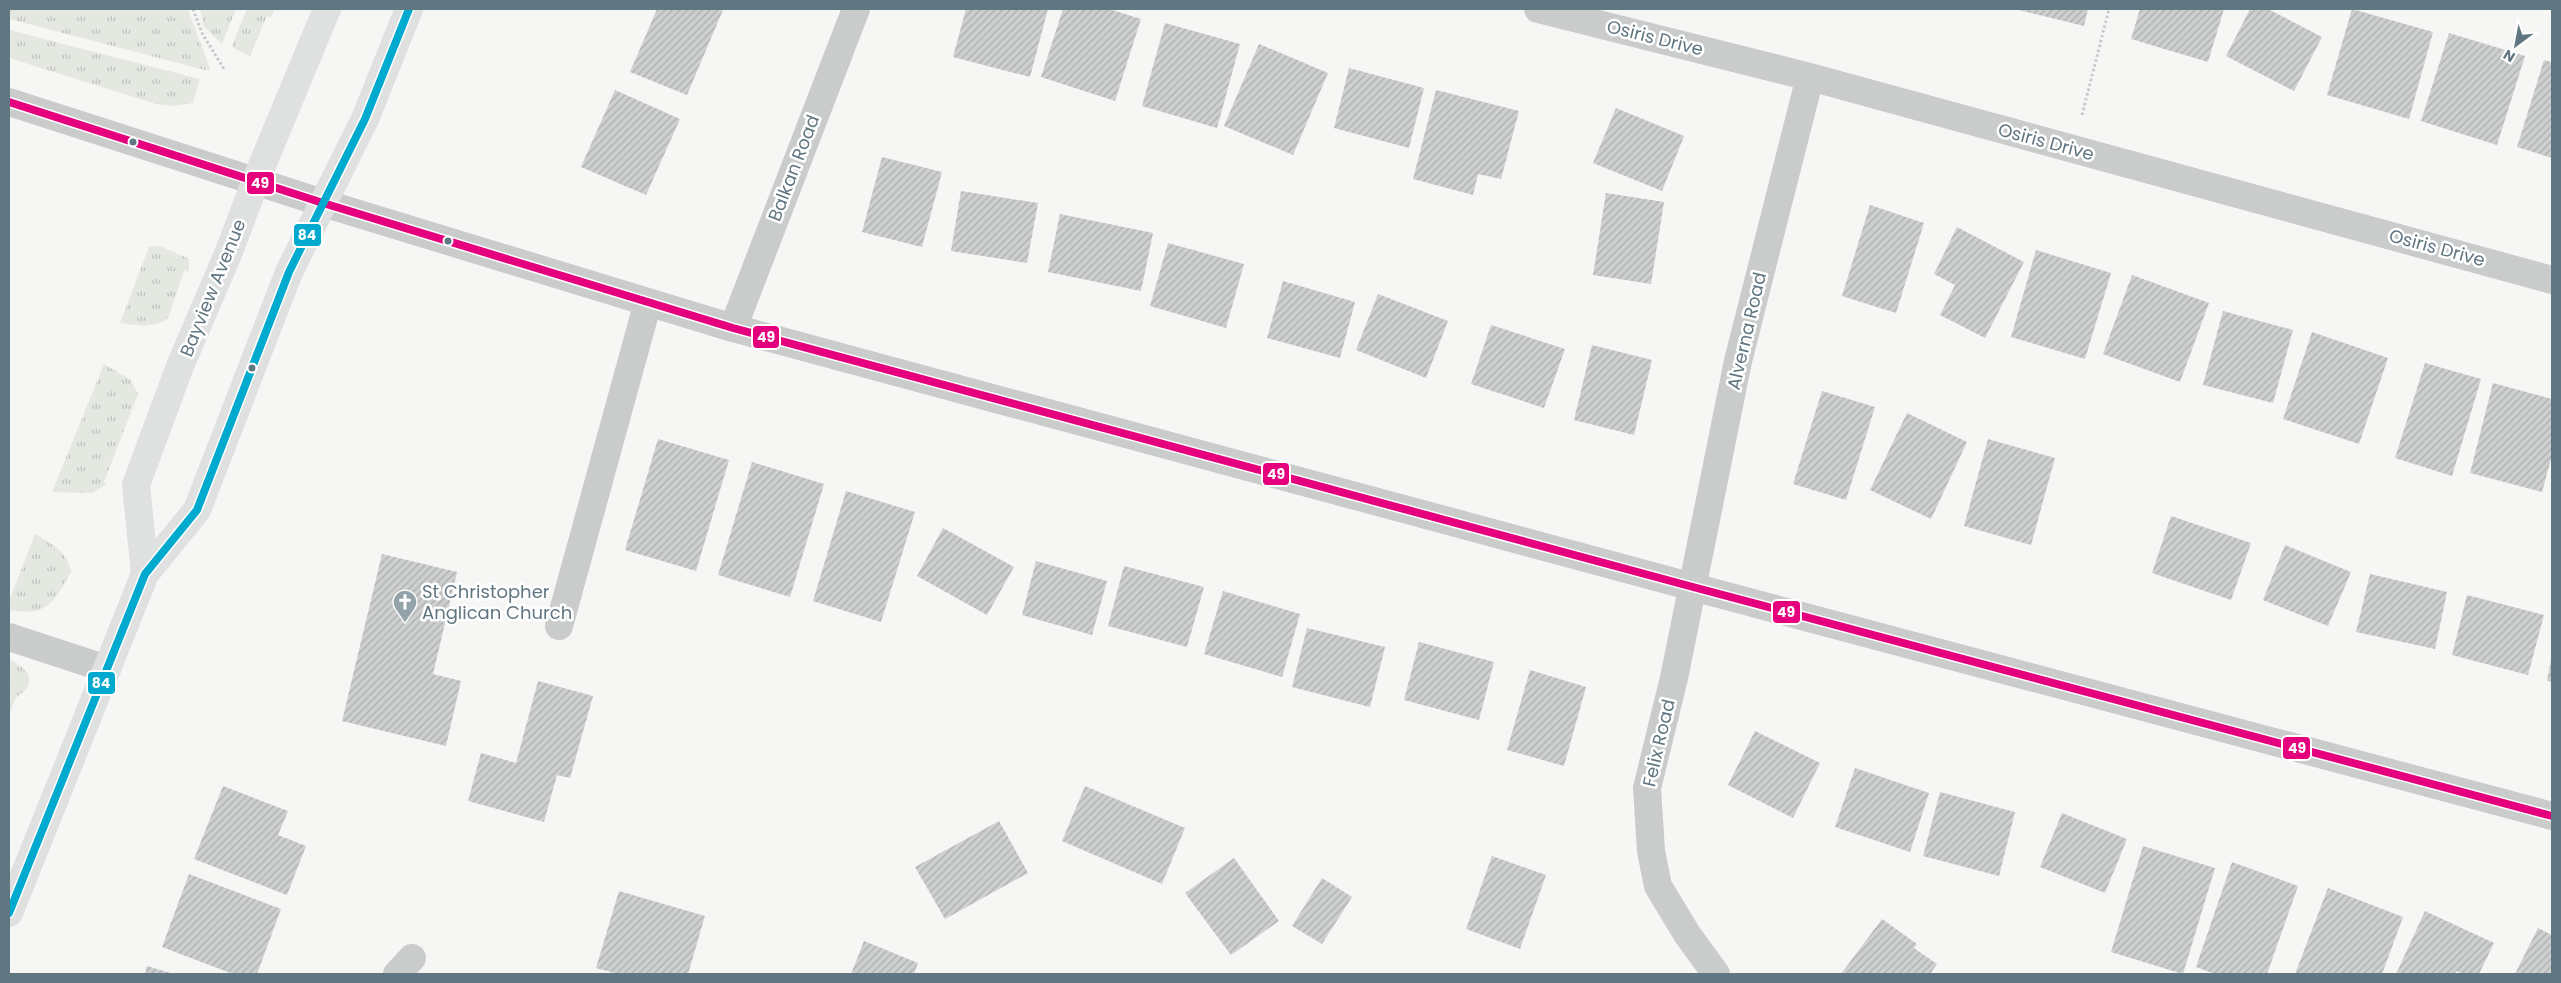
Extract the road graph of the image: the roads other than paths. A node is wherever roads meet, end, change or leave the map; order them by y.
1 (327, 9) edge
2 (409, 9) edge
3 (856, 9) edge
4 (1538, 9) edge
5 (1810, 77) junction
6 (9, 102) edge
7 (256, 180) junction
8 (323, 203) junction
9 (2552, 280) edge
10 (648, 302) junction
11 (732, 328) junction
12 (145, 574) junction
13 (1692, 587) junction
14 (559, 626) dead end
15 (9, 637) edge
16 (107, 669) junction
17 (2552, 816) edge
18 (9, 913) edge
19 (1716, 974) edge

1 - 7 main road, Bayview Avenue
2 - 8 main road, Bayview Avenue
3 - 11 street, Balkan Road
4 - 5 street, Osiris Drive
5 - 9 street, Osiris Drive
5 - 13 street, Alverna Road
6 - 7 street
7 - 8 street
7 - 12 main road, Bayview Avenue
8 - 10 street
8 - 12 main road, Bayview Avenue
10 - 11 street
10 - 14 street
11 - 13 street
12 - 16 main road, Bayview Avenue
13 - 17 street
13 - 19 street, Felix Road
15 - 16 street
16 - 18 main road, Bayview Avenue

